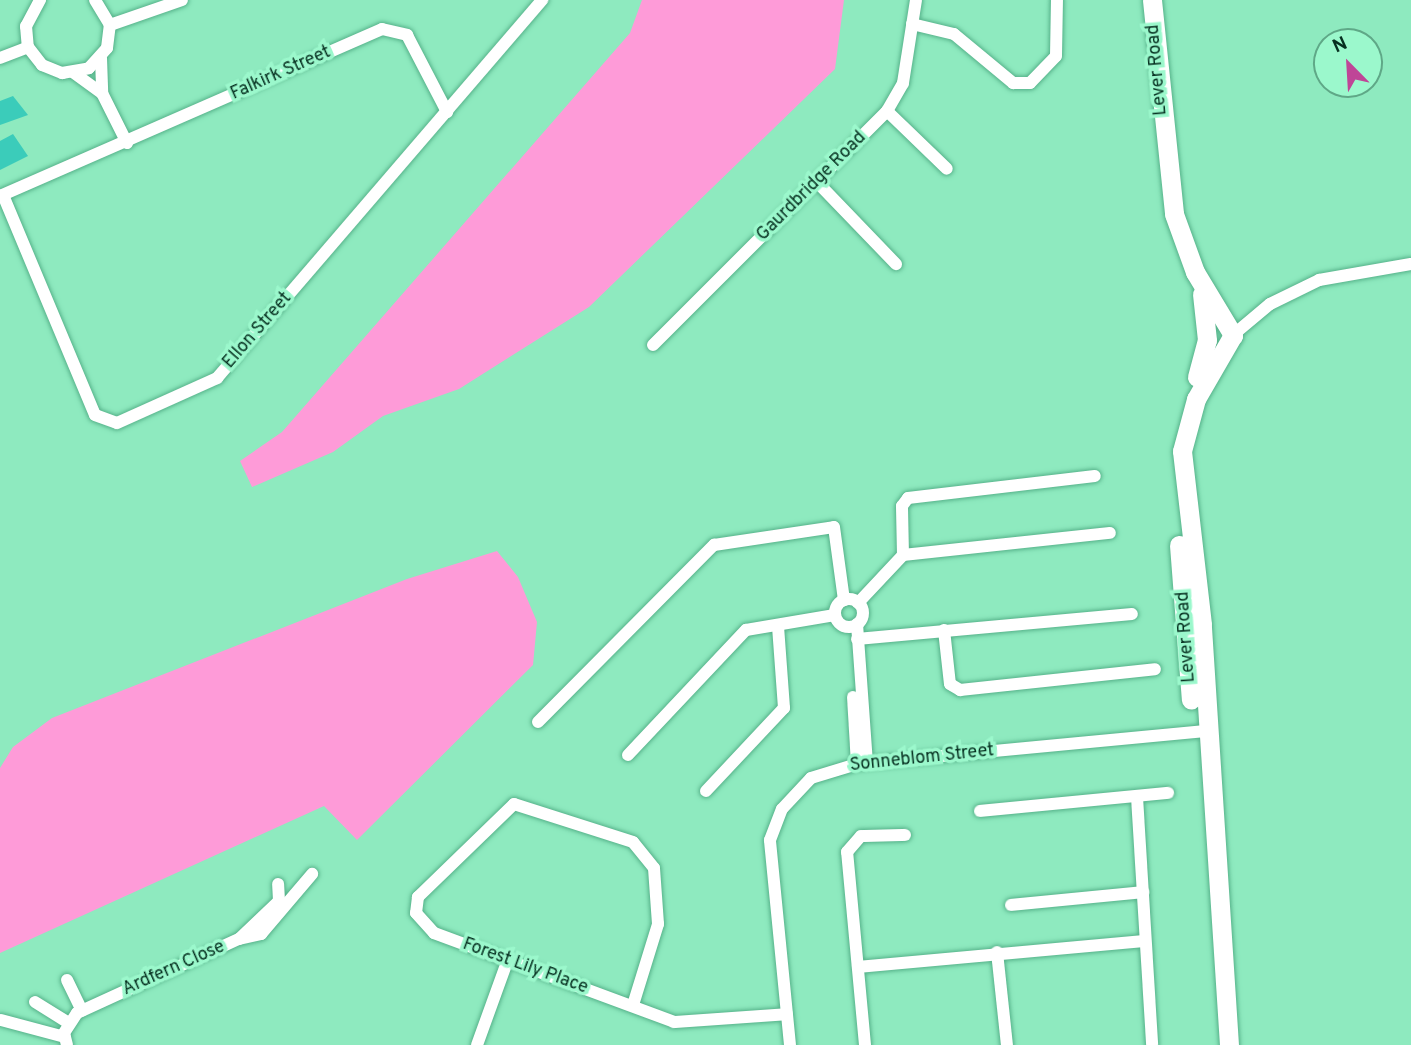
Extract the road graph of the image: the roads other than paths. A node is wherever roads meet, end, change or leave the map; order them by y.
1 (40, 0) edge
2 (182, 0) edge
3 (542, 0) edge
4 (916, 0) edge
5 (1057, 0) edge
6 (1152, 0) edge
7 (100, 1) edge
8 (912, 24) junction
9 (110, 25) junction
10 (28, 47) junction
11 (0, 58) edge
12 (101, 58) junction
13 (74, 73) junction
14 (102, 93) junction
15 (887, 111) junction
16 (447, 112) junction
17 (127, 143) junction
18 (947, 169) dead end
19 (817, 183) junction
20 (2, 195) edge
21 (896, 264) dead end
22 (1411, 264) edge
23 (1195, 272) junction
24 (1233, 335) junction
25 (653, 345) dead end
26 (1190, 391) junction
27 (1095, 476) dead end
28 (1110, 533) dead end
29 (903, 555) junction
30 (844, 600) junction
31 (858, 603) junction
32 (1132, 614) dead end
33 (835, 615) junction
34 (778, 626) junction
35 (852, 626) junction
36 (944, 630) junction
37 (857, 639) junction
38 (1155, 669) dead end
39 (858, 715) junction
40 (538, 722) dead end
41 (1199, 731) junction
42 (628, 755) dead end
43 (862, 764) junction
44 (706, 791) dead end
45 (1168, 793) dead end
46 (1136, 797) junction
47 (980, 811) dead end
48 (905, 835) dead end
49 (312, 874) dead end
50 (278, 884) dead end
51 (1143, 892) junction
52 (1011, 905) dead end
53 (239, 939) junction
54 (1141, 941) junction
55 (997, 952) junction
56 (506, 965) junction
57 (858, 967) junction
58 (67, 980) dead end
59 (35, 1002) dead end
60 (633, 1004) junction
61 (82, 1011) junction
62 (787, 1014) junction
63 (1, 1020) edge
64 (69, 1023) junction
65 (66, 1041) edge
66 (477, 1045) edge
67 (790, 1045) edge
68 (864, 1045) edge
69 (1007, 1045) edge
70 (1152, 1045) edge
71 (1229, 1045) edge

1 - 10 street
2 - 9 street
3 - 16 street, Ellon Street
4 - 8 street, Gaurdbridge Road
5 - 8 street
6 - 23 main road, Lever Road
7 - 9 street
8 - 15 street, Gaurdbridge Road
9 - 12 street
10 - 11 street
10 - 13 street
12 - 13 street
12 - 14 street
13 - 14 street
14 - 17 street
15 - 18 street
15 - 19 street, Gaurdbridge Road
16 - 17 street, Falkirk Street
16 - 20 street, Ellon Street
17 - 20 street, Falkirk Street
19 - 21 street
19 - 25 street, Gaurdbridge Road
22 - 24 street, Lever Road
23 - 24 main road, Lever Road
23 - 26 main road
24 - 26 main road, Lever Road
24 - 41 main road, Lever Road
26 - 41 main road, Lever Road
27 - 29 street
28 - 29 street
29 - 31 street
30 - 31 street
30 - 33 street
30 - 40 street
31 - 35 street
32 - 36 street
33 - 34 street
33 - 35 street
34 - 42 street
34 - 44 street
35 - 37 street
35 - 39 street
36 - 37 street
36 - 38 street
37 - 39 street
39 - 43 street
41 - 43 street, Sonneblom Street
41 - 71 main road, Lever Road
43 - 62 street, Sonneblom Street
45 - 46 street
46 - 47 street
46 - 51 street
48 - 57 street
49 - 53 street
50 - 53 street, Ardfern Close
51 - 52 street
51 - 54 street
53 - 61 street, Ardfern Close
54 - 55 street
54 - 70 street
55 - 57 street
55 - 69 street
56 - 60 street, Forest Lily Place
56 - 60 street, Forest Lily Place
56 - 66 street
57 - 68 street
58 - 61 street
59 - 64 street
60 - 62 street, Forest Lily Place
61 - 64 street, Ardfern Close
62 - 67 street, Sonneblom Street
63 - 65 street
64 - 65 street

